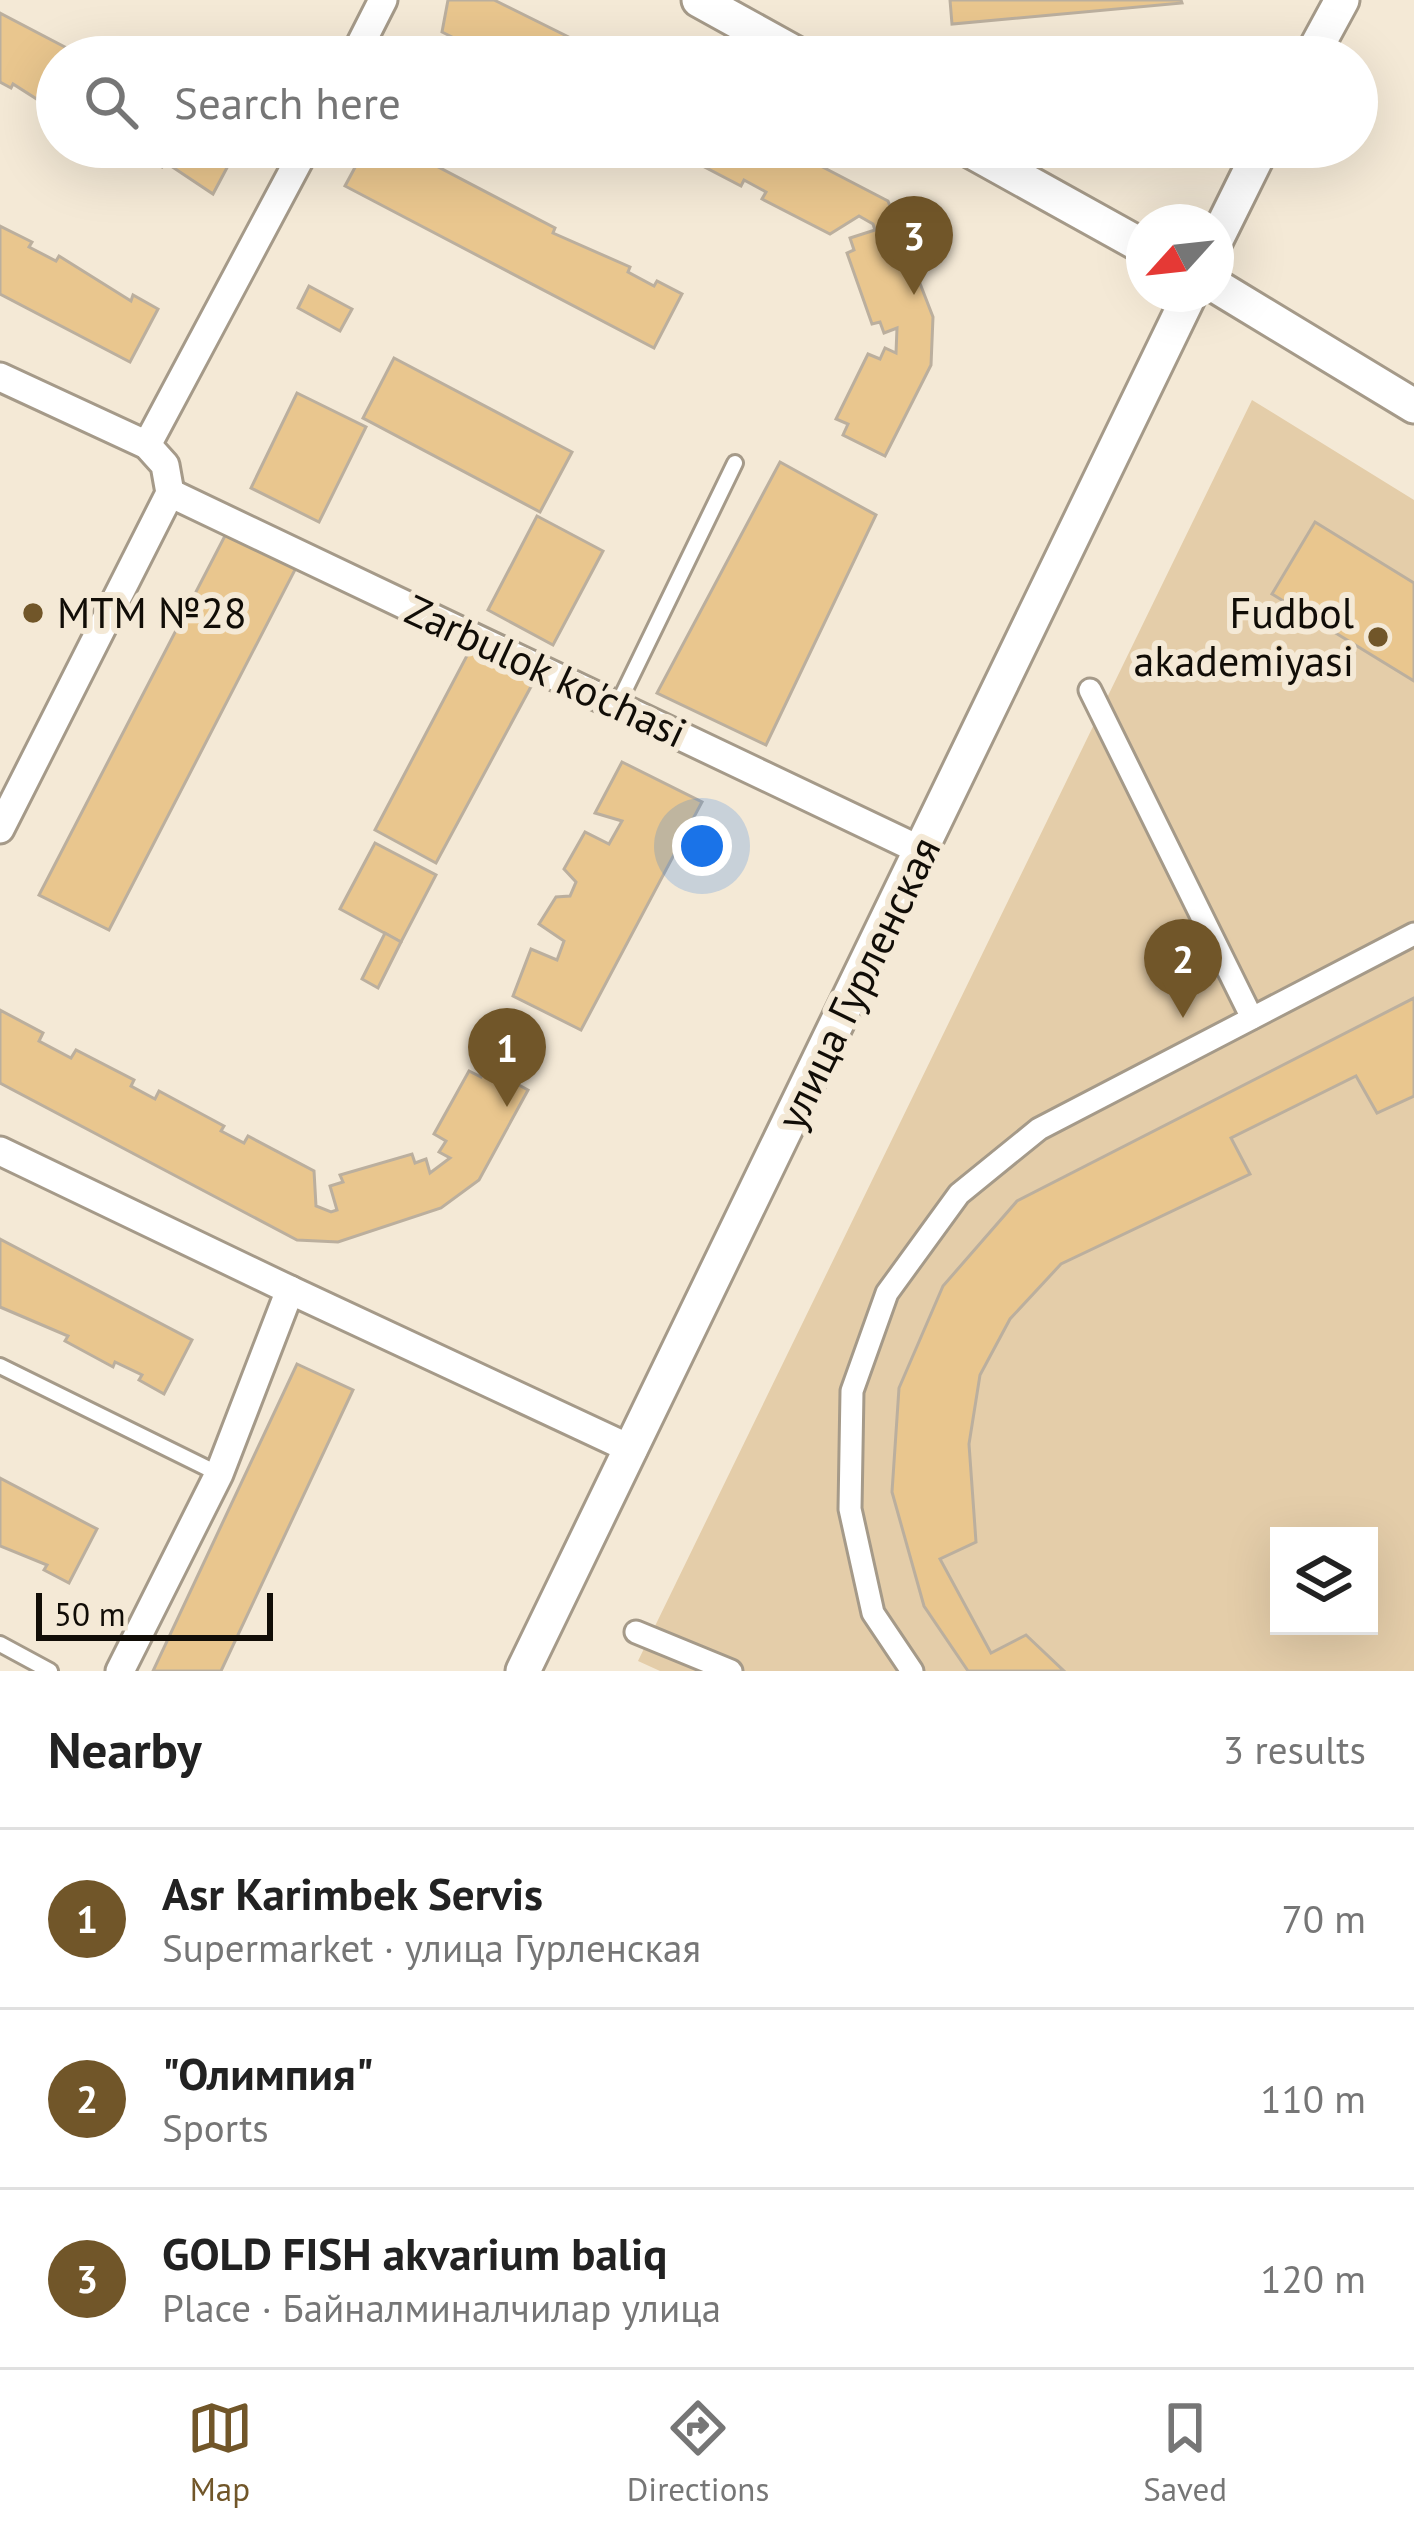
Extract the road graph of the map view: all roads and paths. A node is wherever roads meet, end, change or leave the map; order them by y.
1 (383, 0) edge
2 (699, 0) edge
3 (1342, 0) edge
4 (365, 36) edge
5 (764, 36) edge
6 (1322, 36) edge
7 (295, 168) edge
8 (1002, 168) edge
9 (1252, 168) edge
10 (1234, 204) edge
11 (1126, 237) edge
12 (1234, 297) edge
13 (1181, 312) edge
14 (0, 377) edge
15 (1414, 406) edge
16 (147, 445) junction
17 (735, 463) dead end
18 (170, 493) junction
19 (1090, 690) dead end
20 (618, 704) junction
21 (0, 829) edge
22 (922, 851) junction
23 (1414, 934) edge
24 (1252, 1018) junction
25 (0, 1151) edge
26 (290, 1290) junction
27 (0, 1366) edge
28 (633, 1450) junction
29 (219, 1474) junction
30 (636, 1632) dead end
31 (0, 1644) edge
32 (50, 1671) edge
33 (120, 1671) edge
34 (523, 1671) edge
35 (731, 1671) edge
36 (912, 1671) edge

1 - 4 street
2 - 5 street
3 - 6 street
7 - 16 street
8 - 11 street
9 - 10 street
12 - 15 street
13 - 22 street, улица Гурленская
14 - 16 street
16 - 18 street
17 - 20 lane
18 - 20 street, Zarbulok ko'chasi
18 - 21 street
19 - 24 street
20 - 22 street, Zarbulok ko'chasi
22 - 28 street, улица Гурленская
23 - 24 street
24 - 36 street
25 - 26 street
26 - 28 street
26 - 29 street
27 - 29 lane
28 - 34 street, улица Гурленская
29 - 33 street
30 - 35 street
31 - 32 lane

